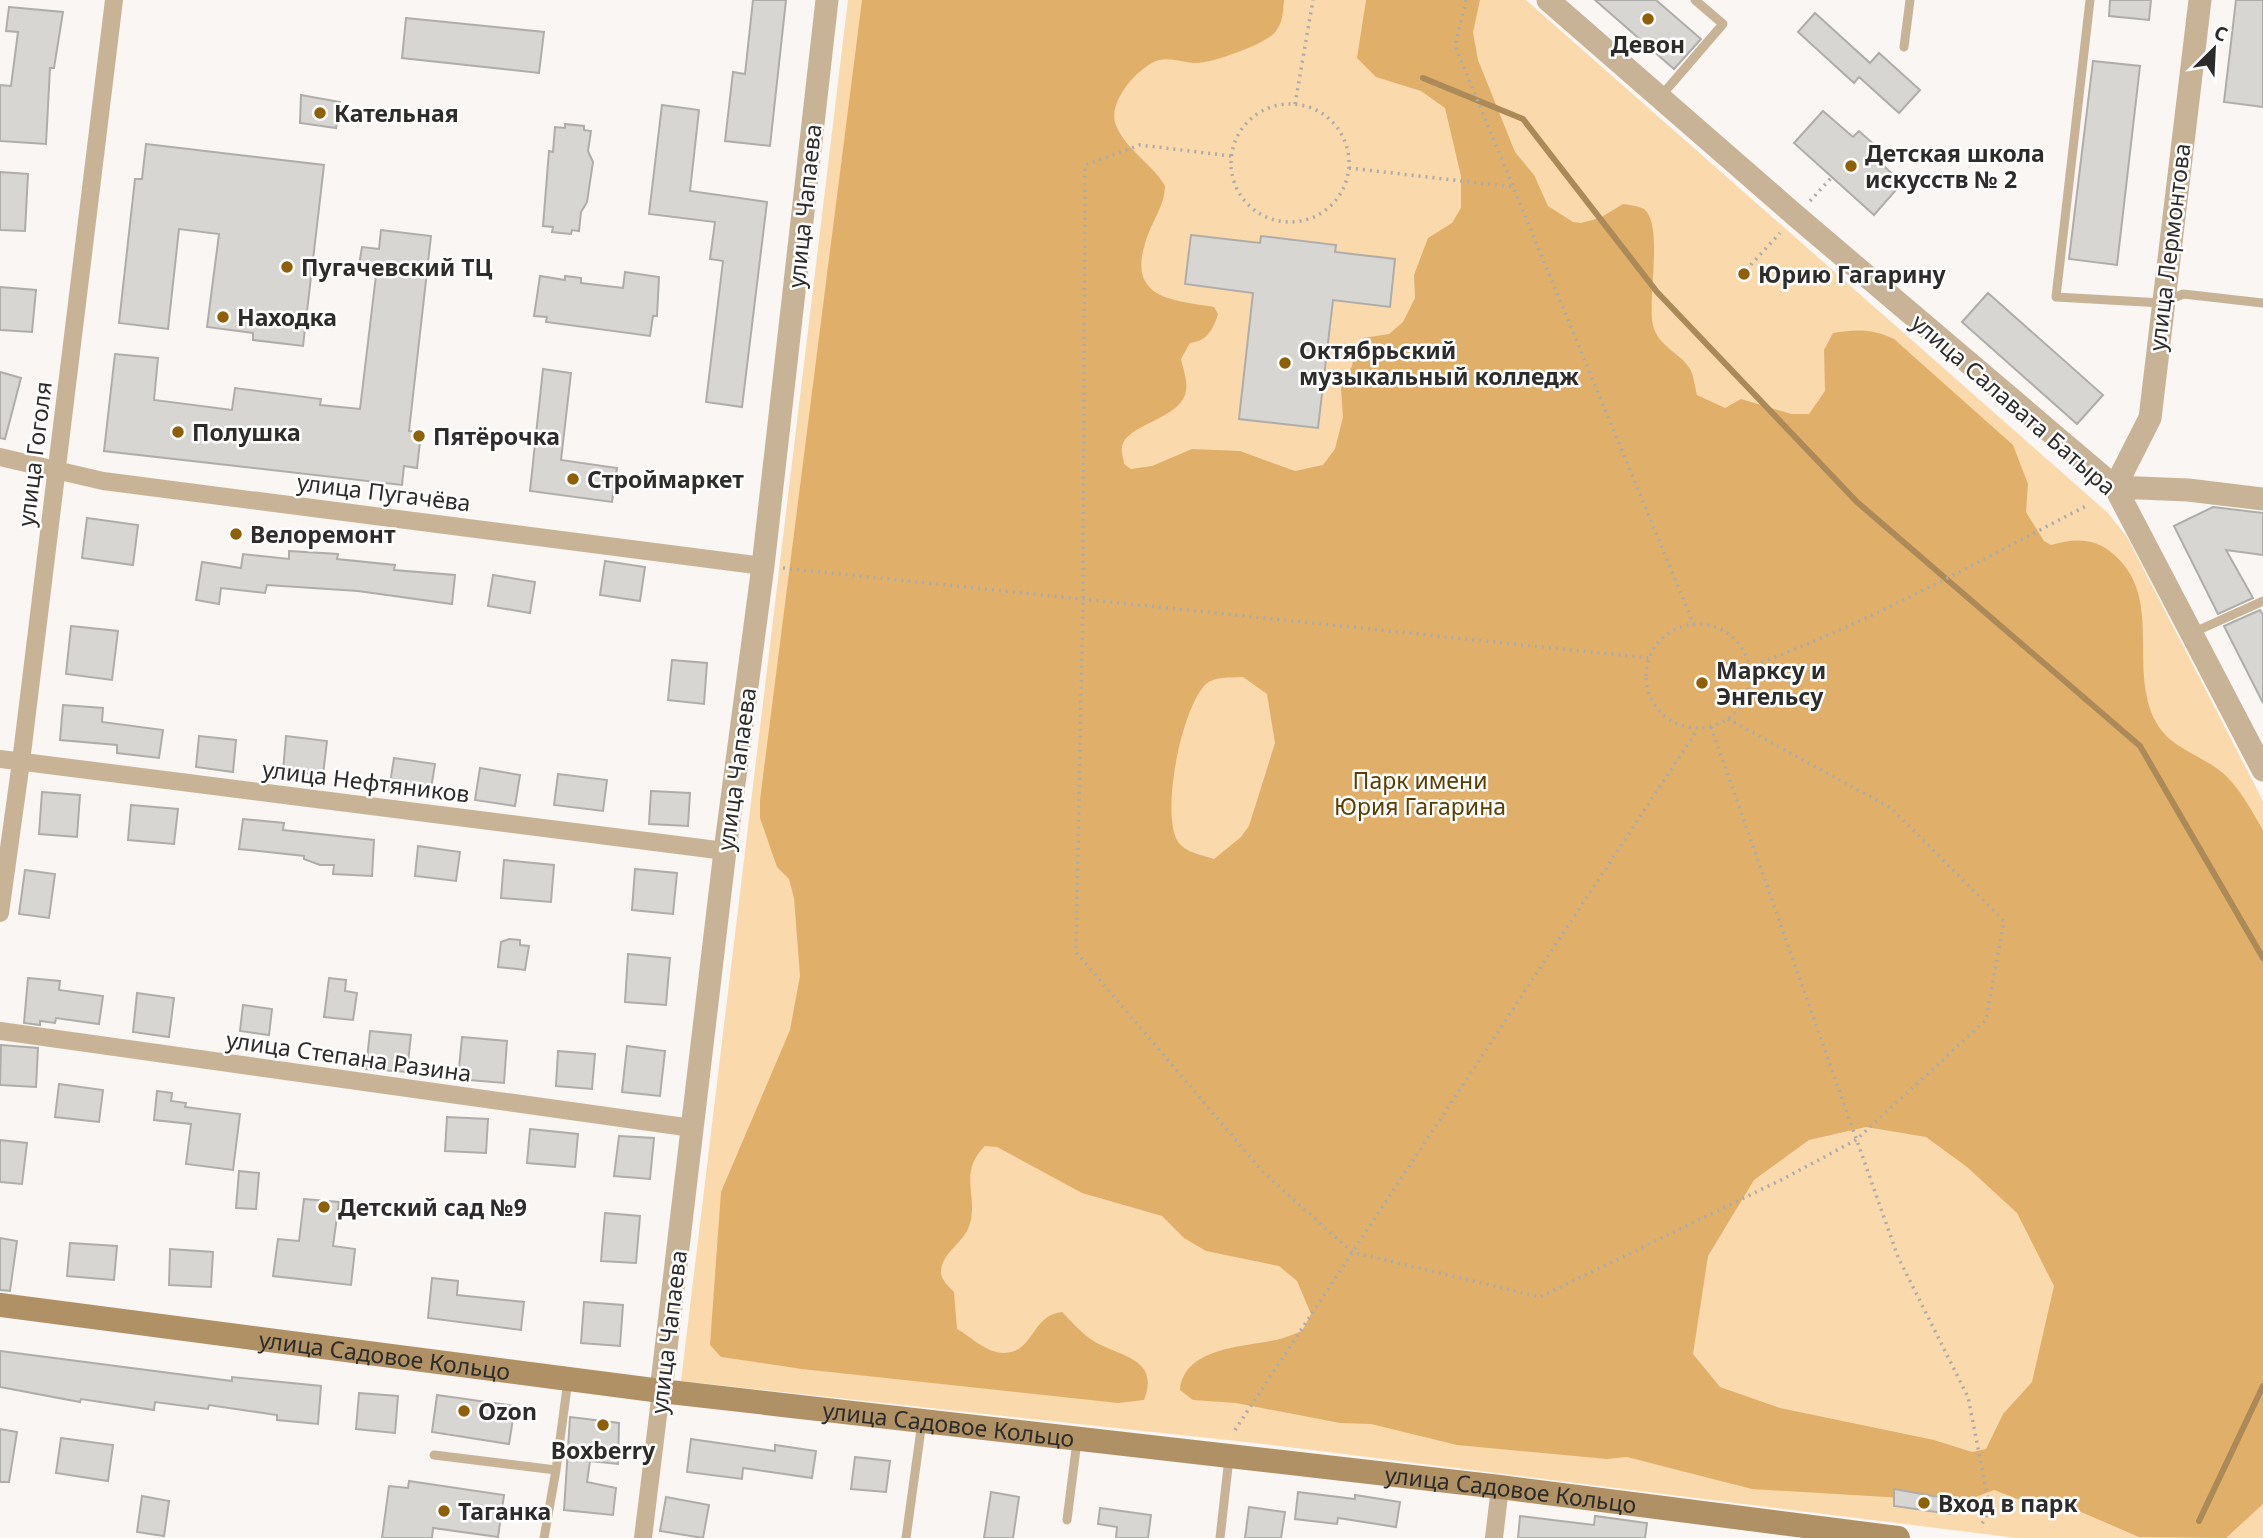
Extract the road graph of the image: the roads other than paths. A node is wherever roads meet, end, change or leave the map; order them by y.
1 (114, 0) edge
2 (827, 0) edge
3 (1548, 0) edge
4 (1695, 0) edge
5 (1910, 0) edge
6 (2090, 0) edge
7 (2200, 0) edge
8 (1904, 47) dead end
9 (1660, 97) junction
10 (2162, 303) junction
11 (2263, 303) edge
12 (0, 457) edge
13 (57, 470) junction
14 (2115, 487) junction
15 (2263, 499) edge
16 (763, 566) junction
17 (2263, 601) edge
18 (2192, 633) junction
19 (0, 759) edge
20 (22, 762) junction
21 (2263, 769) edge
22 (725, 851) junction
23 (0, 913) edge
24 (0, 1031) edge
25 (692, 1128) junction
26 (0, 1305) edge
27 (569, 1378) junction
28 (661, 1391) junction
29 (922, 1421) junction
30 (1077, 1439) junction
31 (434, 1455) dead end
32 (1230, 1457) junction
33 (555, 1470) junction
34 (1500, 1487) junction
35 (1067, 1520) dead end
36 (544, 1538) edge
37 (643, 1538) edge
38 (906, 1538) edge
39 (1220, 1538) edge
40 (1494, 1538) edge
41 (1898, 1538) edge

1 - 13 street, улица Гоголя
2 - 16 street, улица Чапаева
3 - 9 street, улица Салавата Батыра
4 - 9 lane
5 - 8 lane
6 - 10 lane
7 - 10 street, улица Лермонтова
9 - 14 street, улица Салавата Батыра
10 - 11 lane
10 - 14 street, улица Лермонтова
12 - 13 street, улица Пугачёва
13 - 16 street, улица Пугачёва
13 - 20 street, улица Гоголя
14 - 15 street
14 - 18 street, улица Салавата Батыра
16 - 22 street, улица Чапаева
17 - 18 lane
18 - 21 street, улица Салавата Батыра
19 - 20 street, улица Нефтяников
20 - 22 street, улица Нефтяников
20 - 23 street, улица Гоголя
22 - 25 street, улица Чапаева
24 - 25 street, улица Степана Разина
25 - 28 street, улица Чапаева
26 - 27 main road, улица Садовое Кольцо
27 - 28 main road, улица Садовое Кольцо
27 - 33 lane
28 - 29 main road, улица Садовое Кольцо
28 - 37 street, улица Чапаева
29 - 30 main road, улица Садовое Кольцо
29 - 38 lane
30 - 32 main road, улица Садовое Кольцо
30 - 35 lane
31 - 33 lane
32 - 34 main road, улица Садовое Кольцо
32 - 39 lane
33 - 36 lane
34 - 40 street
34 - 41 main road, улица Садовое Кольцо

